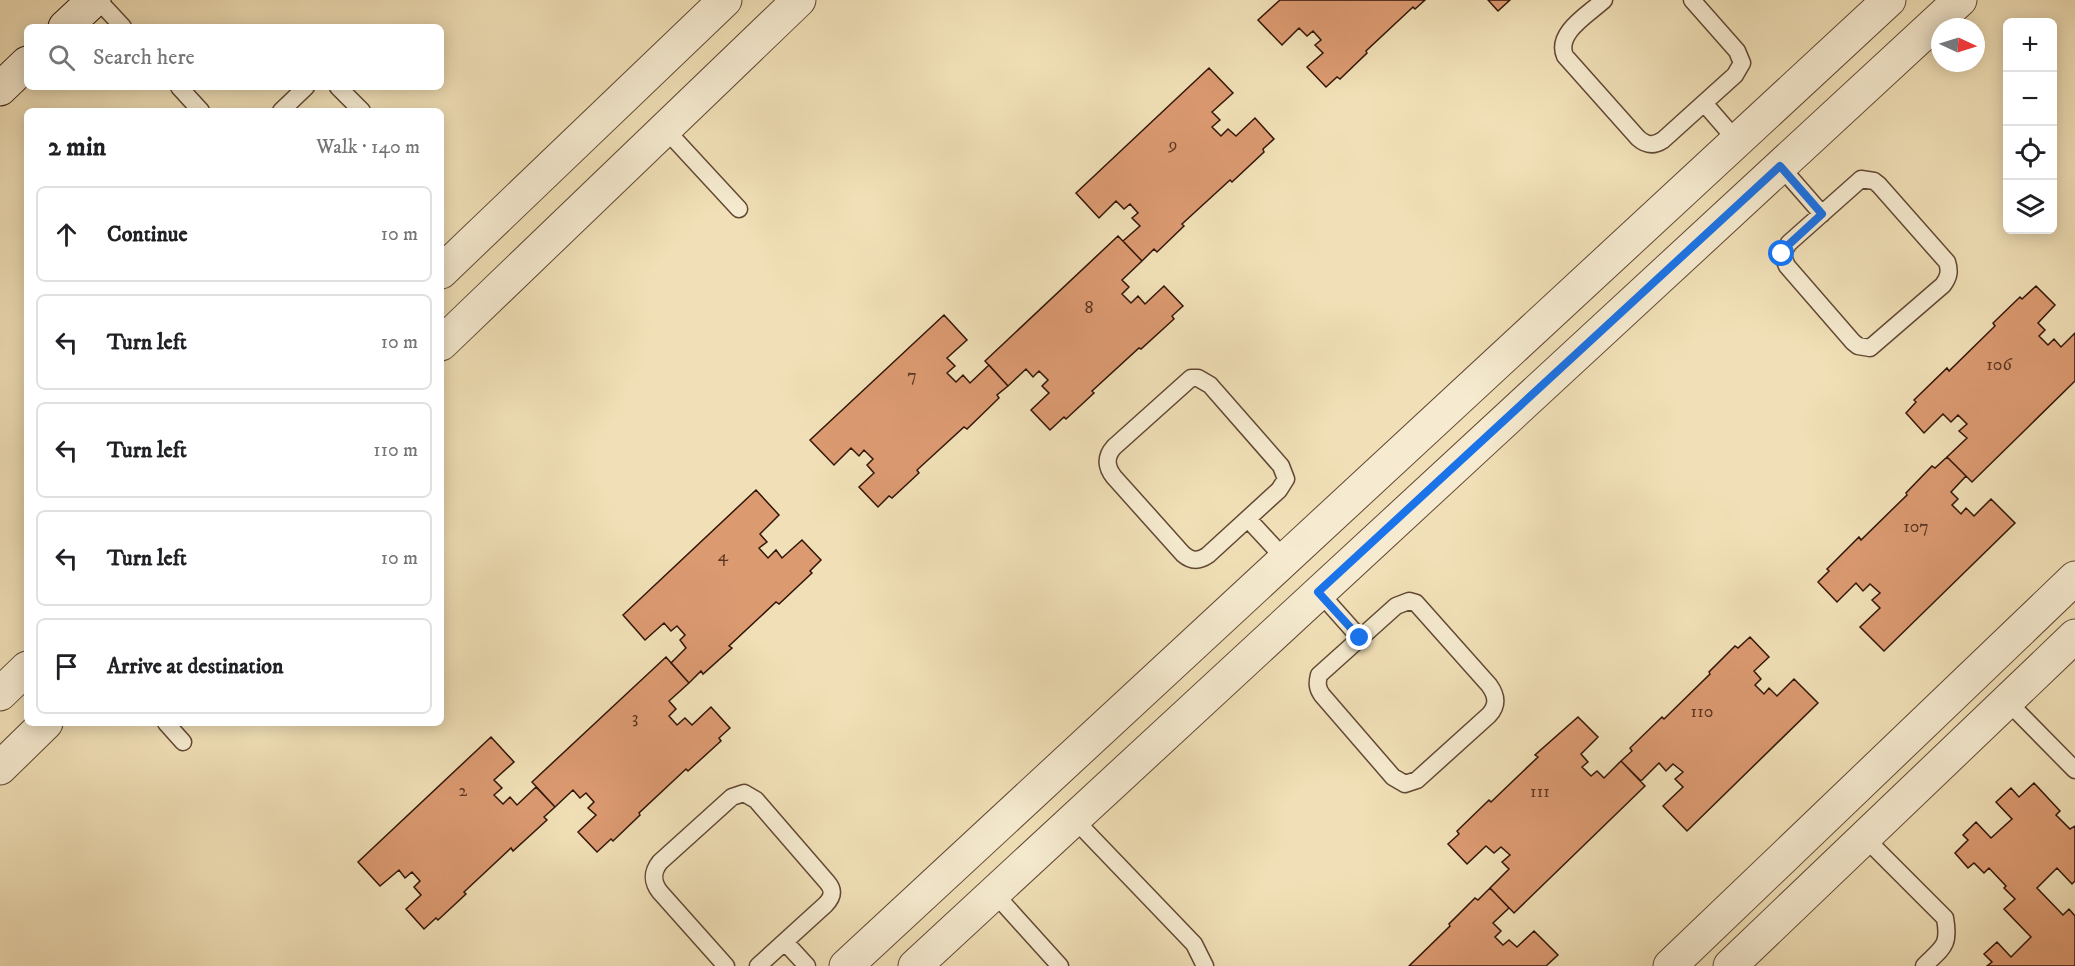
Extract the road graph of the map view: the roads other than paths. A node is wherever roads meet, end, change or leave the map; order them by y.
1 (94, 0) edge
2 (98, 0) edge
3 (725, 0) edge
4 (799, 0) edge
5 (1604, 0) edge
6 (1692, 0) edge
7 (1889, 0) edge
8 (1960, 0) edge
9 (68, 24) edge
10 (120, 24) edge
11 (1853, 34) junction
12 (24, 66) edge
13 (1884, 70) junction
14 (0, 89) edge
15 (182, 90) edge
16 (303, 90) edge
17 (341, 90) edge
18 (1704, 103) junction
19 (198, 108) edge
20 (284, 108) edge
21 (359, 108) edge
22 (665, 129) junction
23 (1737, 141) junction
24 (1780, 166) junction
25 (739, 209) dead end
26 (1822, 214) junction
27 (444, 269) edge
28 (444, 341) edge
29 (1248, 519) junction
30 (1286, 559) junction
31 (2075, 578) edge
32 (1318, 592) junction
33 (2075, 636) edge
34 (1360, 638) junction
35 (24, 671) edge
36 (0, 694) edge
37 (2007, 700) junction
38 (43, 726) edge
39 (169, 726) edge
40 (183, 742) dead end
41 (0, 768) edge
42 (2075, 770) edge
43 (1074, 819) junction
44 (1864, 837) junction
45 (1774, 866) junction
46 (994, 893) junction
47 (1802, 897) junction
48 (785, 942) junction
49 (726, 966) edge
50 (758, 966) edge
51 (807, 966) edge
52 (846, 966) edge
53 (915, 966) edge
54 (1060, 966) edge
55 (1205, 966) edge
56 (1670, 966) edge
57 (1730, 966) edge
58 (1924, 966) edge

1 - 9 street
2 - 10 lane
3 - 27 street
4 - 22 street
5 - 18 lane
6 - 18 lane
7 - 11 street
8 - 13 street
11 - 13 street
11 - 23 street
12 - 14 street
13 - 24 street
15 - 19 lane
16 - 20 lane
17 - 21 lane
18 - 23 lane
22 - 25 lane
22 - 28 street
23 - 30 street
24 - 26 lane
24 - 32 street
26 - 26 lane
29 - 29 lane
29 - 30 lane
30 - 52 street
31 - 45 street
32 - 34 lane
32 - 43 street
33 - 37 street
34 - 34 lane
35 - 36 street
37 - 42 lane
37 - 44 street
38 - 41 street
39 - 40 lane
43 - 46 street
43 - 55 lane
44 - 47 street
44 - 58 lane
45 - 47 street
45 - 56 street
46 - 53 street
46 - 54 lane
47 - 57 street
48 - 49 lane
48 - 50 lane
48 - 51 lane

